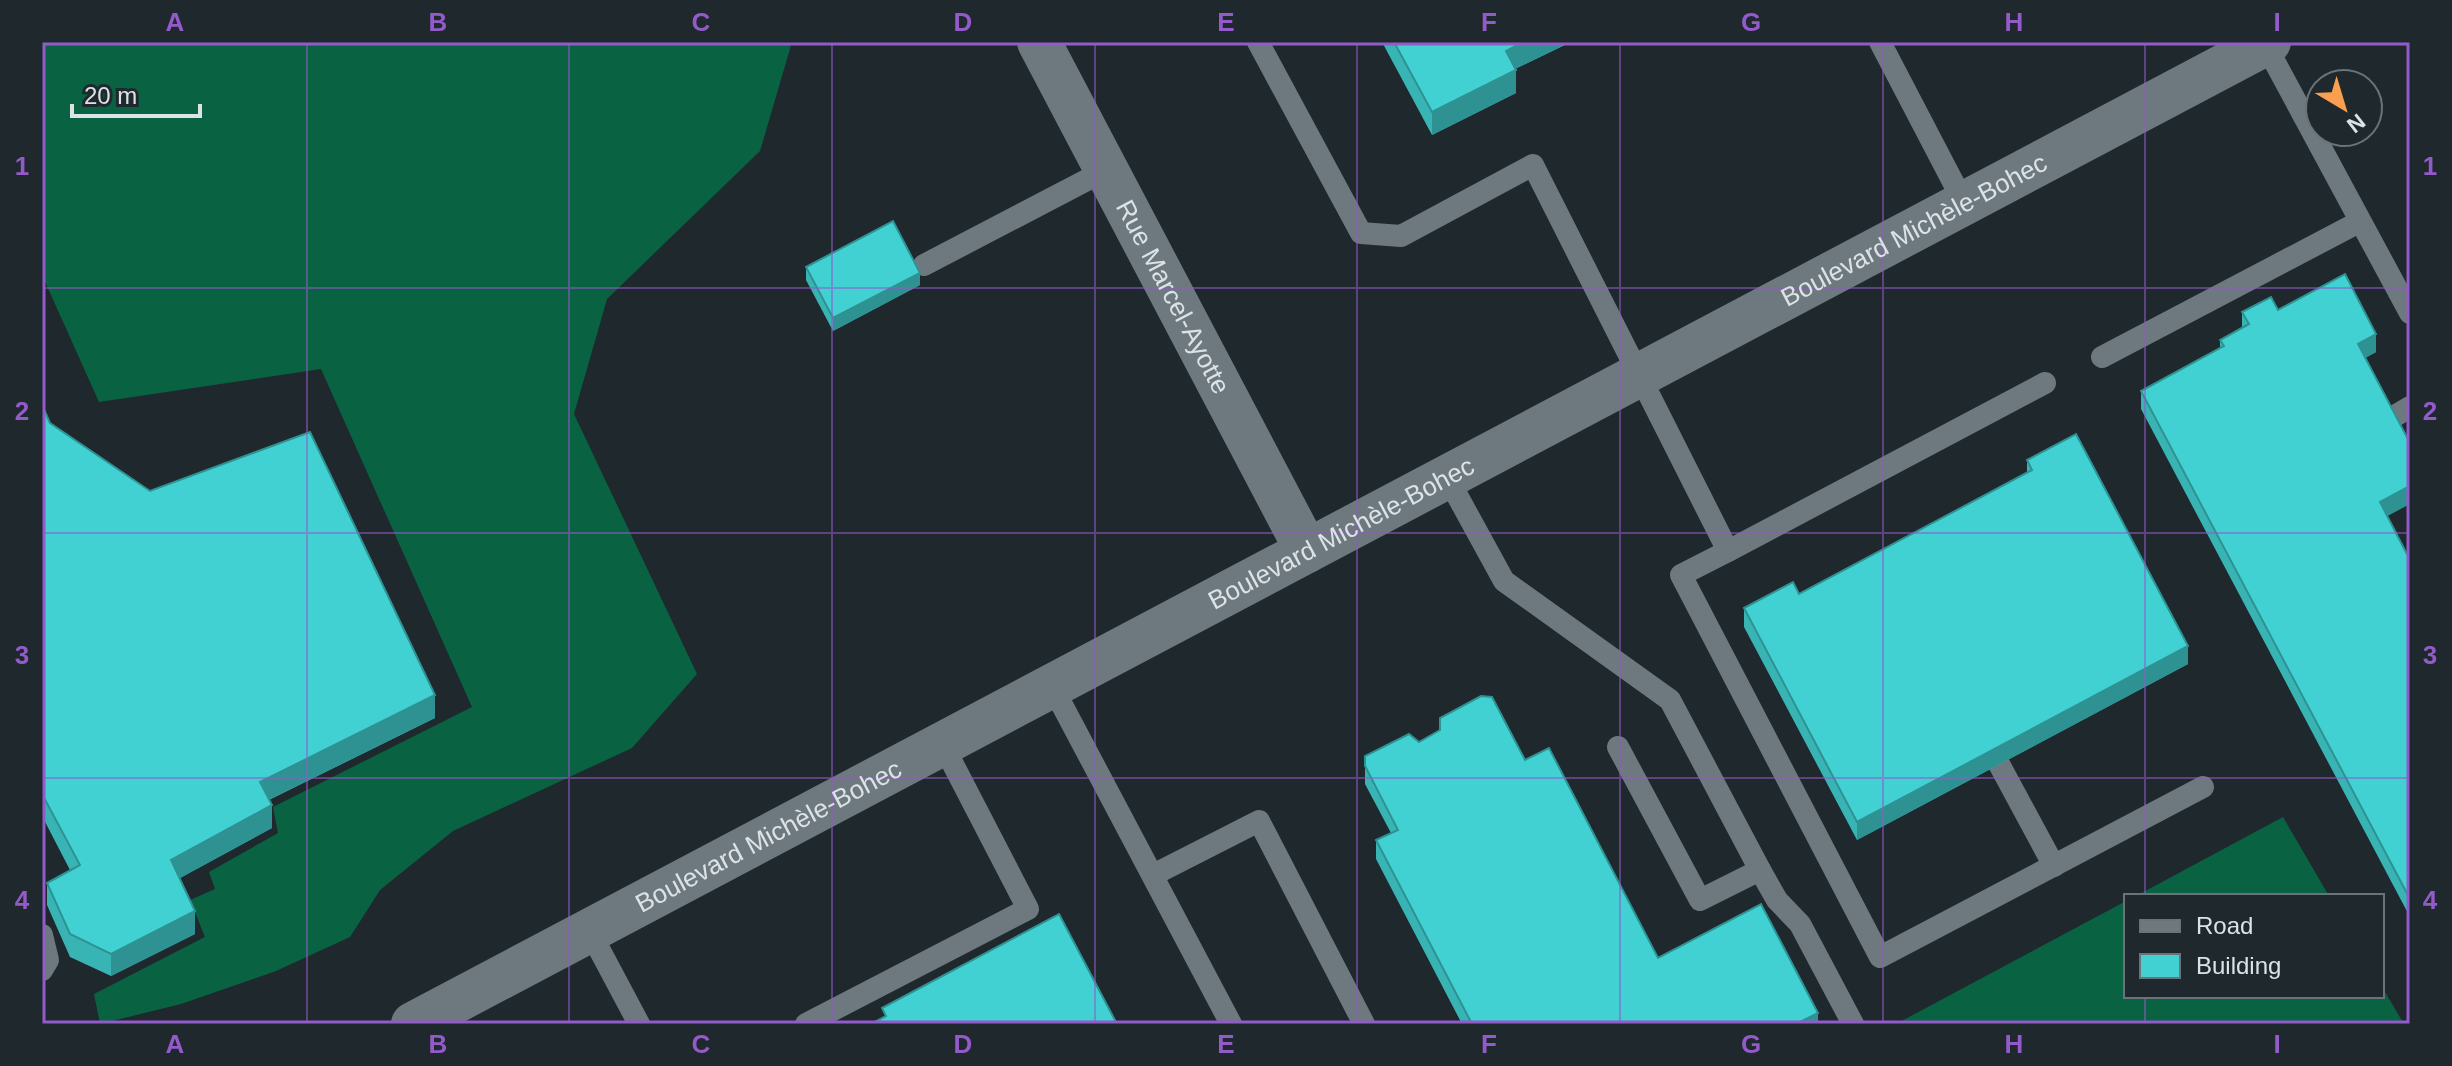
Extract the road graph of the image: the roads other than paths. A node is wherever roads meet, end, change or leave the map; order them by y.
1 (1039, 42) edge
2 (1258, 42) edge
3 (1880, 42) edge
4 (2267, 43) edge
5 (1106, 170) junction
6 (1964, 203) junction
7 (2359, 222) junction
8 (924, 265) dead end
9 (2410, 313) edge
10 (2102, 357) dead end
11 (1640, 374) junction
12 (2045, 383) dead end
13 (2410, 407) edge
14 (2388, 420) edge
15 (1447, 477) junction
16 (1307, 551) junction
17 (1728, 551) junction
18 (1052, 686) junction
19 (942, 743) junction
20 (1618, 747) dead end
21 (1999, 764) edge
22 (2203, 787) dead end
23 (2054, 866) junction
24 (1760, 870) junction
25 (1153, 875) junction
26 (589, 930) junction
27 (42, 935) edge
28 (42, 970) edge
29 (413, 1024) edge
30 (639, 1024) edge
31 (806, 1024) edge
32 (1231, 1024) edge
33 (1364, 1024) edge
34 (1853, 1024) edge

1 - 5 street, Rue Marcel-Ayotte
2 - 11 lane
3 - 6 lane
4 - 6 street, Boulevard Michèle-Bohec
4 - 7 lane
5 - 8 lane
5 - 16 street, Rue Marcel-Ayotte
6 - 11 street, Boulevard Michèle-Bohec
7 - 9 lane
7 - 10 lane
11 - 15 street, Boulevard Michèle-Bohec
11 - 17 lane
12 - 17 lane
13 - 14 lane
15 - 16 street, Boulevard Michèle-Bohec
15 - 24 lane
16 - 18 street, Boulevard Michèle-Bohec
17 - 23 lane
18 - 19 street, Boulevard Michèle-Bohec
18 - 25 lane
19 - 26 street, Boulevard Michèle-Bohec
19 - 31 lane
20 - 24 lane
21 - 23 lane
22 - 23 lane
24 - 34 lane
25 - 32 lane
25 - 33 lane
26 - 29 street, Boulevard Michèle-Bohec
26 - 30 lane
27 - 28 lane

